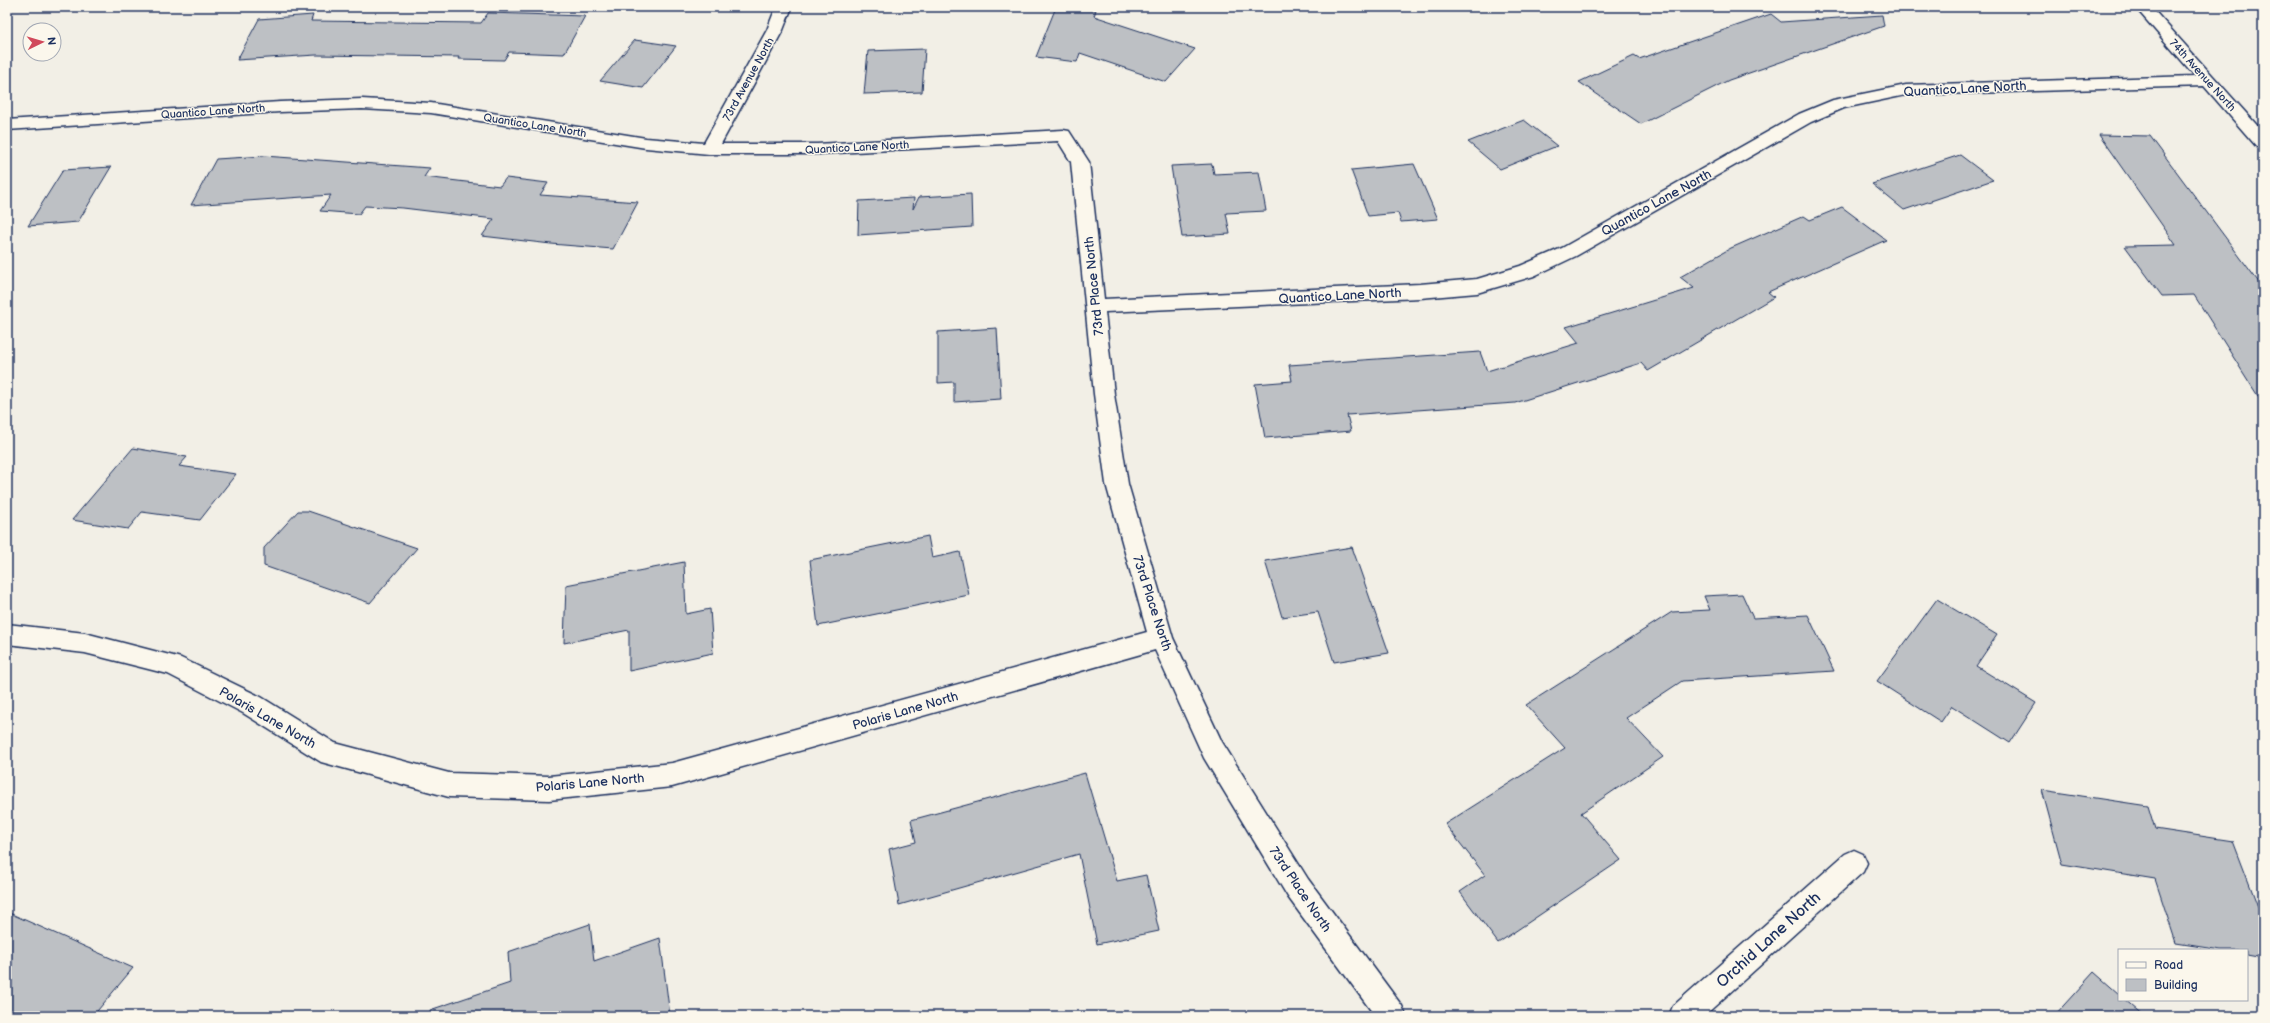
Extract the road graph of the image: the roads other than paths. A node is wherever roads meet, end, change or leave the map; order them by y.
1 (784, 7) edge
2 (2143, 7) edge
3 (2209, 81) junction
4 (7, 125) edge
5 (1063, 135) joint
6 (2263, 143) edge
7 (709, 149) junction
8 (1096, 306) junction
9 (7, 634) edge
10 (1161, 638) junction
11 (1854, 863) dead end
12 (1392, 1016) edge
13 (1683, 1016) edge

1 - 7 street, 73rd Avenue North
2 - 3 street, 74th Avenue North
3 - 6 street, 74th Avenue North
3 - 8 street, Quantico Lane North
4 - 7 street, Quantico Lane North
5 - 7 street, Quantico Lane North
5 - 8 street, 73rd Place North
8 - 10 street, 73rd Place North
9 - 10 street, Polaris Lane North
10 - 12 street, 73rd Place North
11 - 13 street, Orchid Lane North

